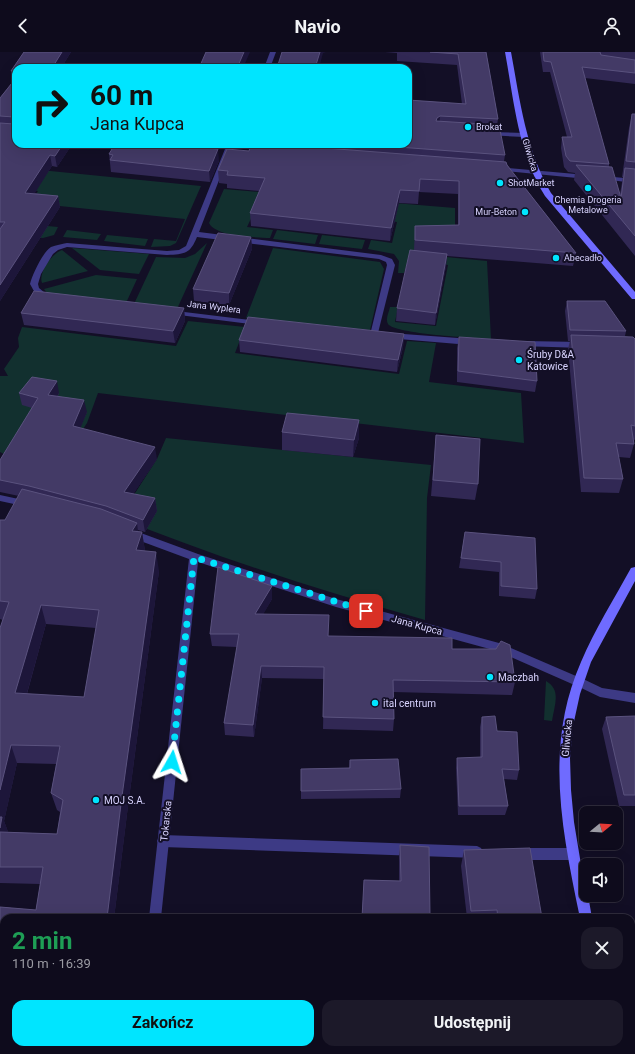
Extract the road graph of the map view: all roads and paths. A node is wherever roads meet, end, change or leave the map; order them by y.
1 (273, 52) edge
2 (508, 52) edge
3 (268, 64) edge
4 (478, 133) edge
5 (524, 135) junction
6 (227, 149) edge
7 (493, 169) edge
8 (535, 172) junction
9 (635, 181) edge
10 (194, 234) junction
11 (635, 297) edge
12 (61, 298) edge
13 (165, 311) edge
14 (271, 324) edge
15 (458, 341) edge
16 (516, 344) edge
17 (595, 346) edge
18 (0, 498) edge
19 (41, 506) edge
20 (122, 530) edge
21 (194, 557) junction
22 (635, 572) edge
23 (579, 682) junction
24 (635, 698) edge
25 (163, 841) junction
26 (486, 853) edge
27 (501, 853) edge
28 (573, 854) junction
29 (155, 914) edge
30 (585, 914) edge

1 - 3 street
2 - 5 street, Gliwicka
4 - 5 street
5 - 8 street, Gliwicka
6 - 10 street
7 - 8 street
8 - 9 street
8 - 11 street, Gliwicka
10 - 12 street
10 - 15 street
13 - 14 street, Jana Wyplera
16 - 17 street
18 - 19 street
20 - 21 street, Jana Kupca
21 - 23 street, Jana Kupca
21 - 25 street, Tokarska
22 - 23 street, Gliwicka
23 - 24 street, Jana Kupca
23 - 28 street, Gliwicka
25 - 26 street
25 - 29 street, Tokarska
27 - 28 street
28 - 30 street, Gliwicka

